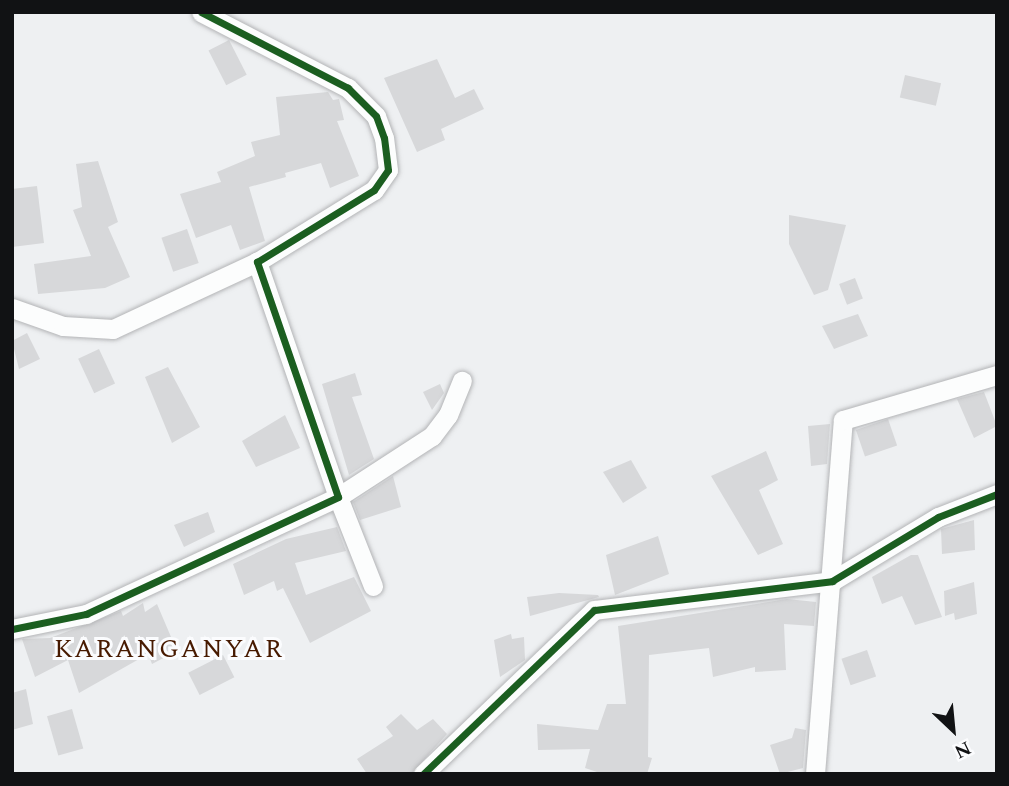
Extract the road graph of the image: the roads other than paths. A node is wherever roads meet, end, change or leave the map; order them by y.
1 (201, 12) edge
2 (257, 262) junction
3 (12, 308) edge
4 (997, 375) edge
5 (462, 381) dead end
6 (997, 494) edge
7 (338, 497) junction
8 (832, 581) junction
9 (373, 586) dead end
10 (12, 629) edge
11 (423, 774) edge
12 (815, 774) edge

1 - 2 street
2 - 3 street
2 - 7 street
4 - 8 street
5 - 7 street
6 - 8 street
7 - 9 street
7 - 10 street
8 - 11 street
8 - 12 street

